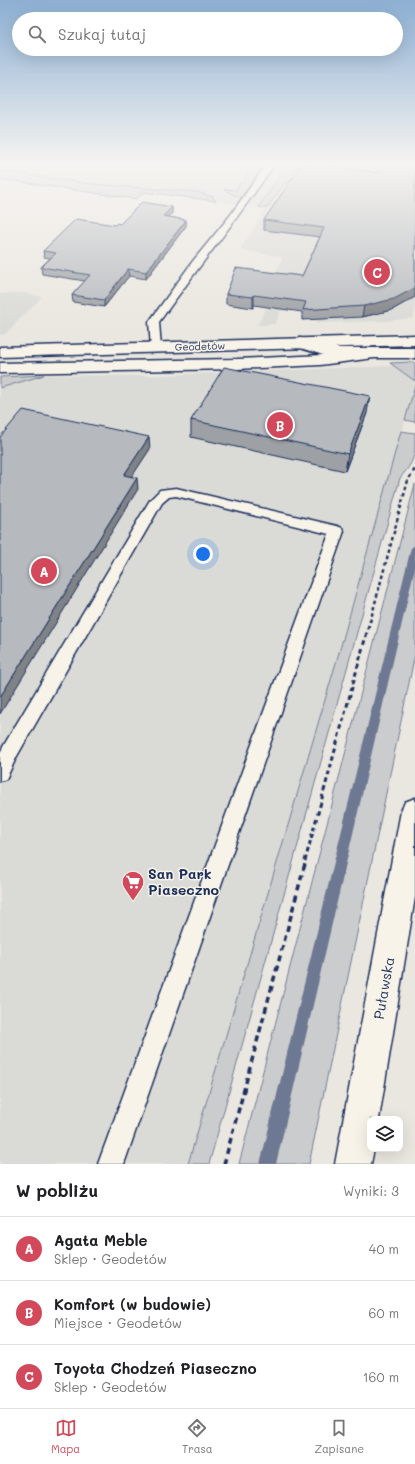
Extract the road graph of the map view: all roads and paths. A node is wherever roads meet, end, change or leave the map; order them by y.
1 (232, 219) edge
2 (415, 328) edge
3 (415, 340) edge
4 (300, 343) junction
5 (156, 348) junction
6 (100, 350) junction
7 (0, 352) edge
8 (415, 353) edge
9 (370, 354) junction
10 (0, 366) edge
11 (415, 469) edge
12 (0, 773) edge
13 (415, 811) edge
14 (111, 1164) edge
15 (224, 1164) edge
16 (353, 1164) edge

1 - 5 lane
2 - 4 street, Geodetów
3 - 4 street, Geodetów
4 - 5 street, Geodetów
4 - 9 street
5 - 6 street, Geodetów
6 - 7 street, Geodetów
6 - 10 street, Geodetów
8 - 9 street
9 - 10 street
11 - 15 path
12 - 14 lane
13 - 16 street, Puławska

